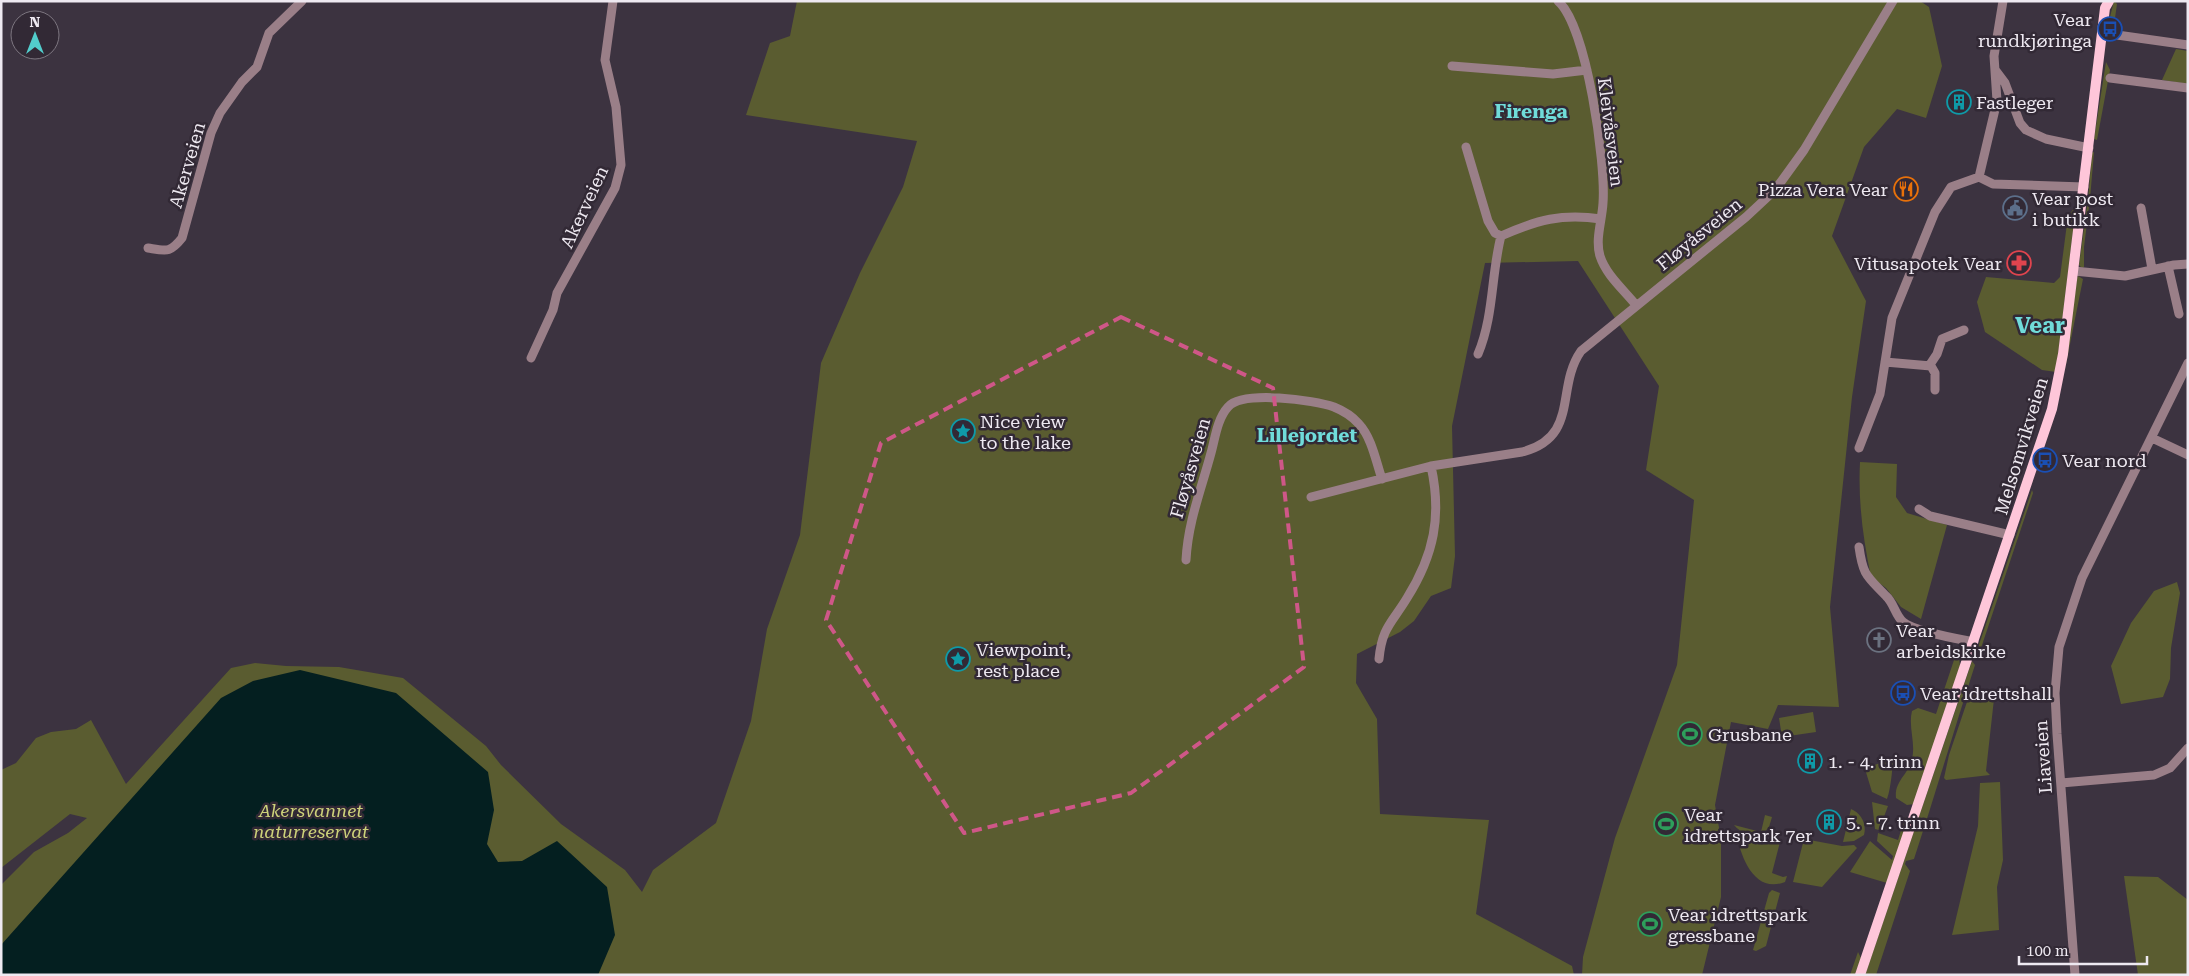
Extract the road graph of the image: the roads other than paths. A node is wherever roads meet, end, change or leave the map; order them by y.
1 (302, 1) edge
2 (613, 1) edge
3 (1558, 1) edge
4 (1893, 1) edge
5 (2003, 1) edge
6 (2106, 4) edge
7 (2117, 35) dead end
8 (2188, 45) edge
9 (1452, 66) dead end
10 (1586, 70) junction
11 (1994, 70) junction
12 (2110, 78) dead end
13 (2188, 88) edge
14 (1466, 147) dead end
15 (2089, 148) junction
16 (1979, 177) junction
17 (2084, 187) junction
18 (2141, 208) dead end
19 (1600, 220) junction
20 (1502, 236) junction
21 (148, 248) dead end
22 (2188, 264) edge
23 (2168, 266) junction
24 (2152, 269) junction
25 (2074, 271) junction
26 (1636, 305) junction
27 (2179, 314) dead end
28 (1964, 330) dead end
29 (1478, 354) dead end
30 (530, 358) dead end
31 (1885, 362) junction
32 (2188, 363) edge
33 (1929, 366) junction
34 (1935, 390) dead end
35 (2152, 438) junction
36 (1859, 448) dead end
37 (2188, 455) edge
38 (1431, 466) junction
39 (1382, 480) junction
40 (1310, 497) dead end
41 (1919, 509) dead end
42 (2010, 535) junction
43 (1859, 547) dead end
44 (1186, 560) dead end
45 (1974, 642) junction
46 (1379, 659) dead end
47 (2188, 748) edge
48 (2061, 783) junction
49 (1860, 975) edge
50 (2075, 975) edge

1 - 21 street, Akerveien
2 - 30 street, Akerveien
3 - 10 street, Kleivåsveien
4 - 26 street, Fløyåsveien
5 - 11 street
6 - 15 main road, Melsomvikveien
7 - 8 street
9 - 10 street, Kleivåsveien
10 - 19 street, Kleivåsveien
11 - 15 street
11 - 16 street
12 - 13 street
14 - 20 street
15 - 17 main road, Melsomvikveien
16 - 17 street
16 - 31 street
17 - 25 main road, Melsomvikveien
18 - 24 street
19 - 20 street
19 - 26 street, Kleivåsveien
20 - 29 street
22 - 23 street
23 - 24 street
23 - 27 street
24 - 25 street
25 - 42 main road, Melsomvikveien
26 - 38 street, Fløyåsveien
28 - 33 street
31 - 33 street
31 - 36 street
32 - 35 street, Liaveien
33 - 34 street
35 - 37 street
35 - 48 street, Liaveien
38 - 39 street
38 - 46 street
39 - 40 street
39 - 44 street, Fløyåsveien
41 - 42 street, Melsomvikveien
42 - 45 main road, Melsomvikveien
43 - 45 street
45 - 49 main road, Melsomvikveien
47 - 48 street
48 - 50 street, Liaveien

